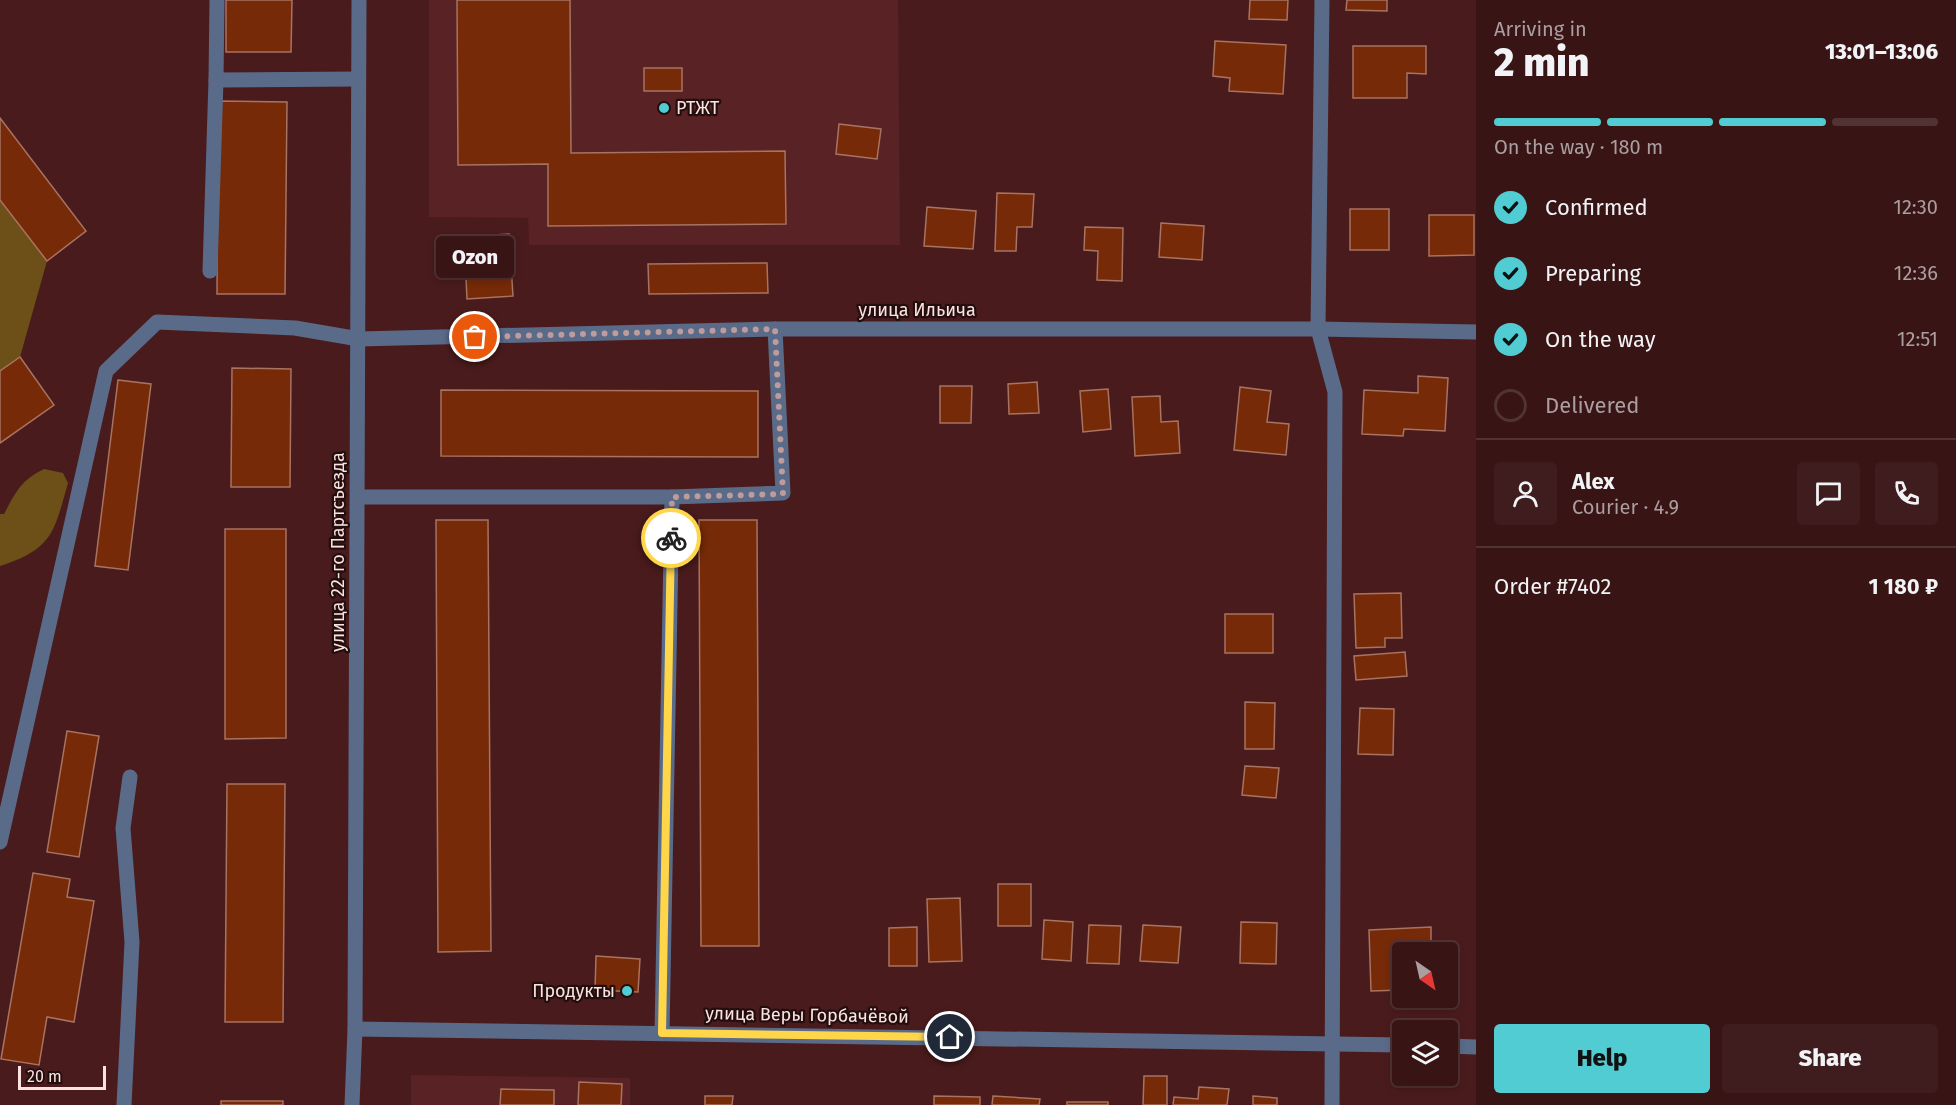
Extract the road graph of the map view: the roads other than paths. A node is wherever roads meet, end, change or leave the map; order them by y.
1 (217, 0) edge
2 (360, 0) edge
3 (1322, 0) edge
4 (358, 79) junction
5 (216, 80) junction
6 (210, 271) dead end
7 (1318, 328) junction
8 (775, 329) junction
9 (1476, 332) edge
10 (359, 339) junction
11 (358, 497) junction
12 (672, 497) junction
13 (130, 777) dead end
14 (0, 842) edge
15 (355, 1029) junction
16 (662, 1033) junction
17 (1333, 1042) junction
18 (1392, 1045) edge
19 (1458, 1046) edge
20 (1476, 1047) edge
21 (124, 1105) edge
22 (352, 1105) edge
23 (1332, 1105) edge

1 - 5 street
2 - 4 street, улица 22-го Партсъезда
3 - 7 street
4 - 5 street
4 - 10 street, улица 22-го Партсъезда
5 - 6 street
7 - 8 street, улица Ильича
7 - 9 street, улица Ильича
7 - 17 street
8 - 10 street, улица Ильича
8 - 12 street
10 - 11 street, улица 22-го Партсъезда
10 - 14 street, улица Ильича
11 - 12 street
11 - 15 street, улица 22-го Партсъезда
12 - 16 street
13 - 21 street
15 - 16 street, улица Веры Горбачёвой
15 - 22 street, улица 22-го Партсъезда
16 - 17 street, улица Веры Горбачёвой
17 - 18 street, улица Веры Горбачёвой
17 - 23 street
19 - 20 street

